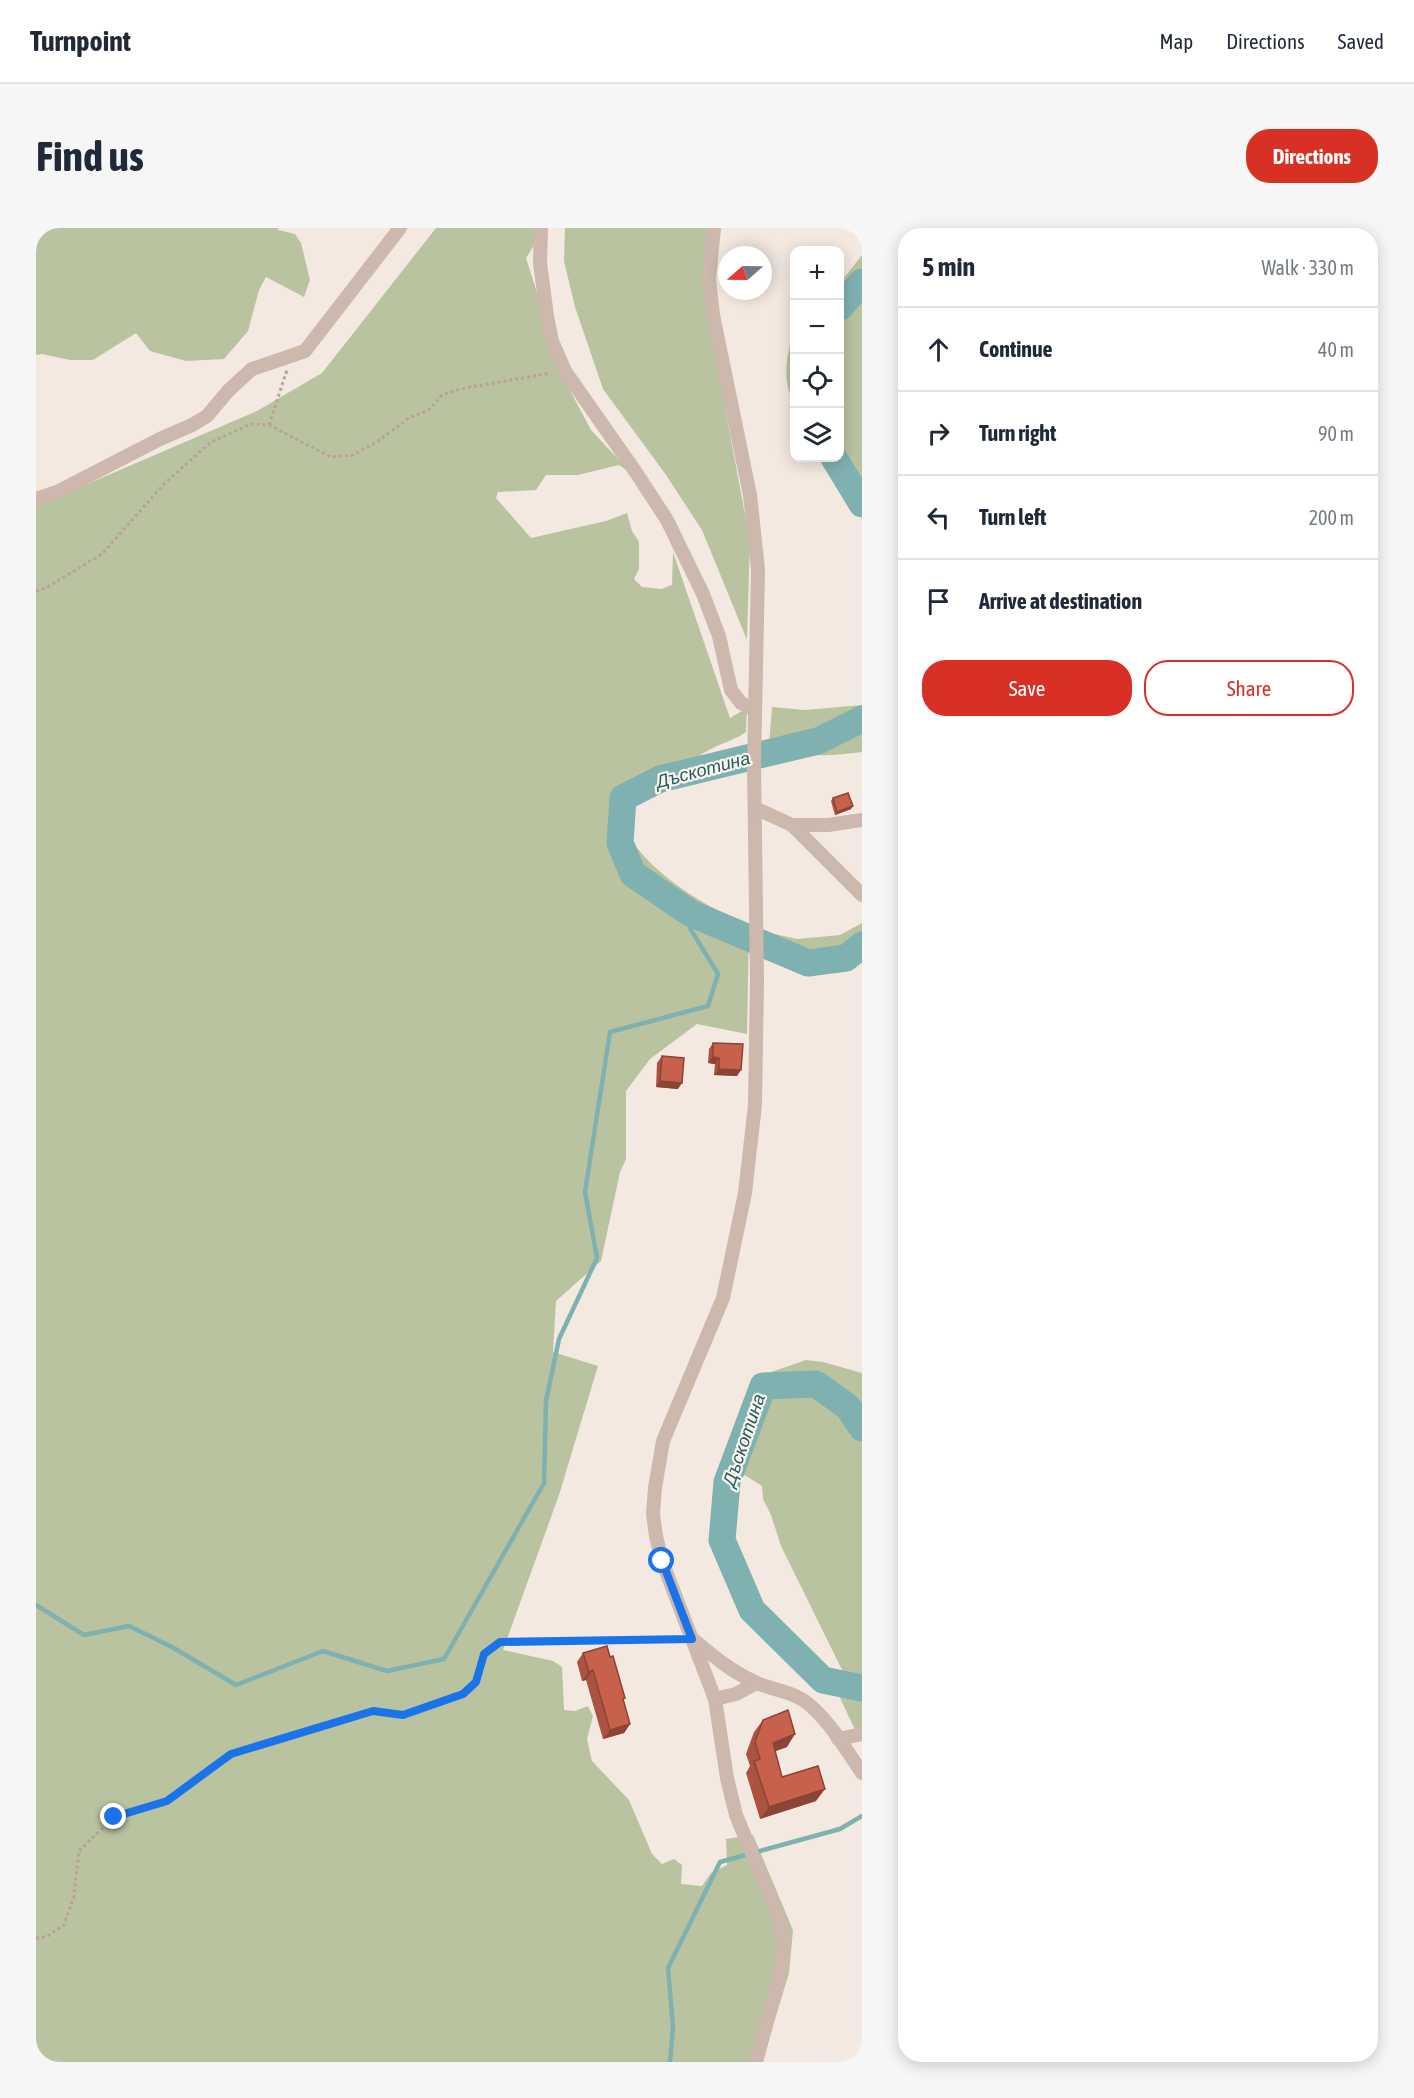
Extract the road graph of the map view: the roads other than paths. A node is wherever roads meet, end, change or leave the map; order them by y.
1 (400, 228) edge
2 (541, 228) edge
3 (714, 228) edge
4 (36, 499) edge
5 (755, 710) junction
6 (755, 808) junction
7 (862, 820) edge
8 (792, 825) junction
9 (862, 895) edge
10 (692, 1639) junction
11 (756, 1683) junction
12 (715, 1699) junction
13 (862, 1734) edge
14 (838, 1739) junction
15 (862, 1773) edge
16 (756, 2062) edge

1 - 4 street
2 - 5 street
3 - 5 street
5 - 6 street
6 - 8 street
6 - 10 street
7 - 8 street
8 - 9 street
10 - 11 street
10 - 12 street
11 - 12 street
11 - 14 street
12 - 16 street
13 - 14 street
14 - 15 street

